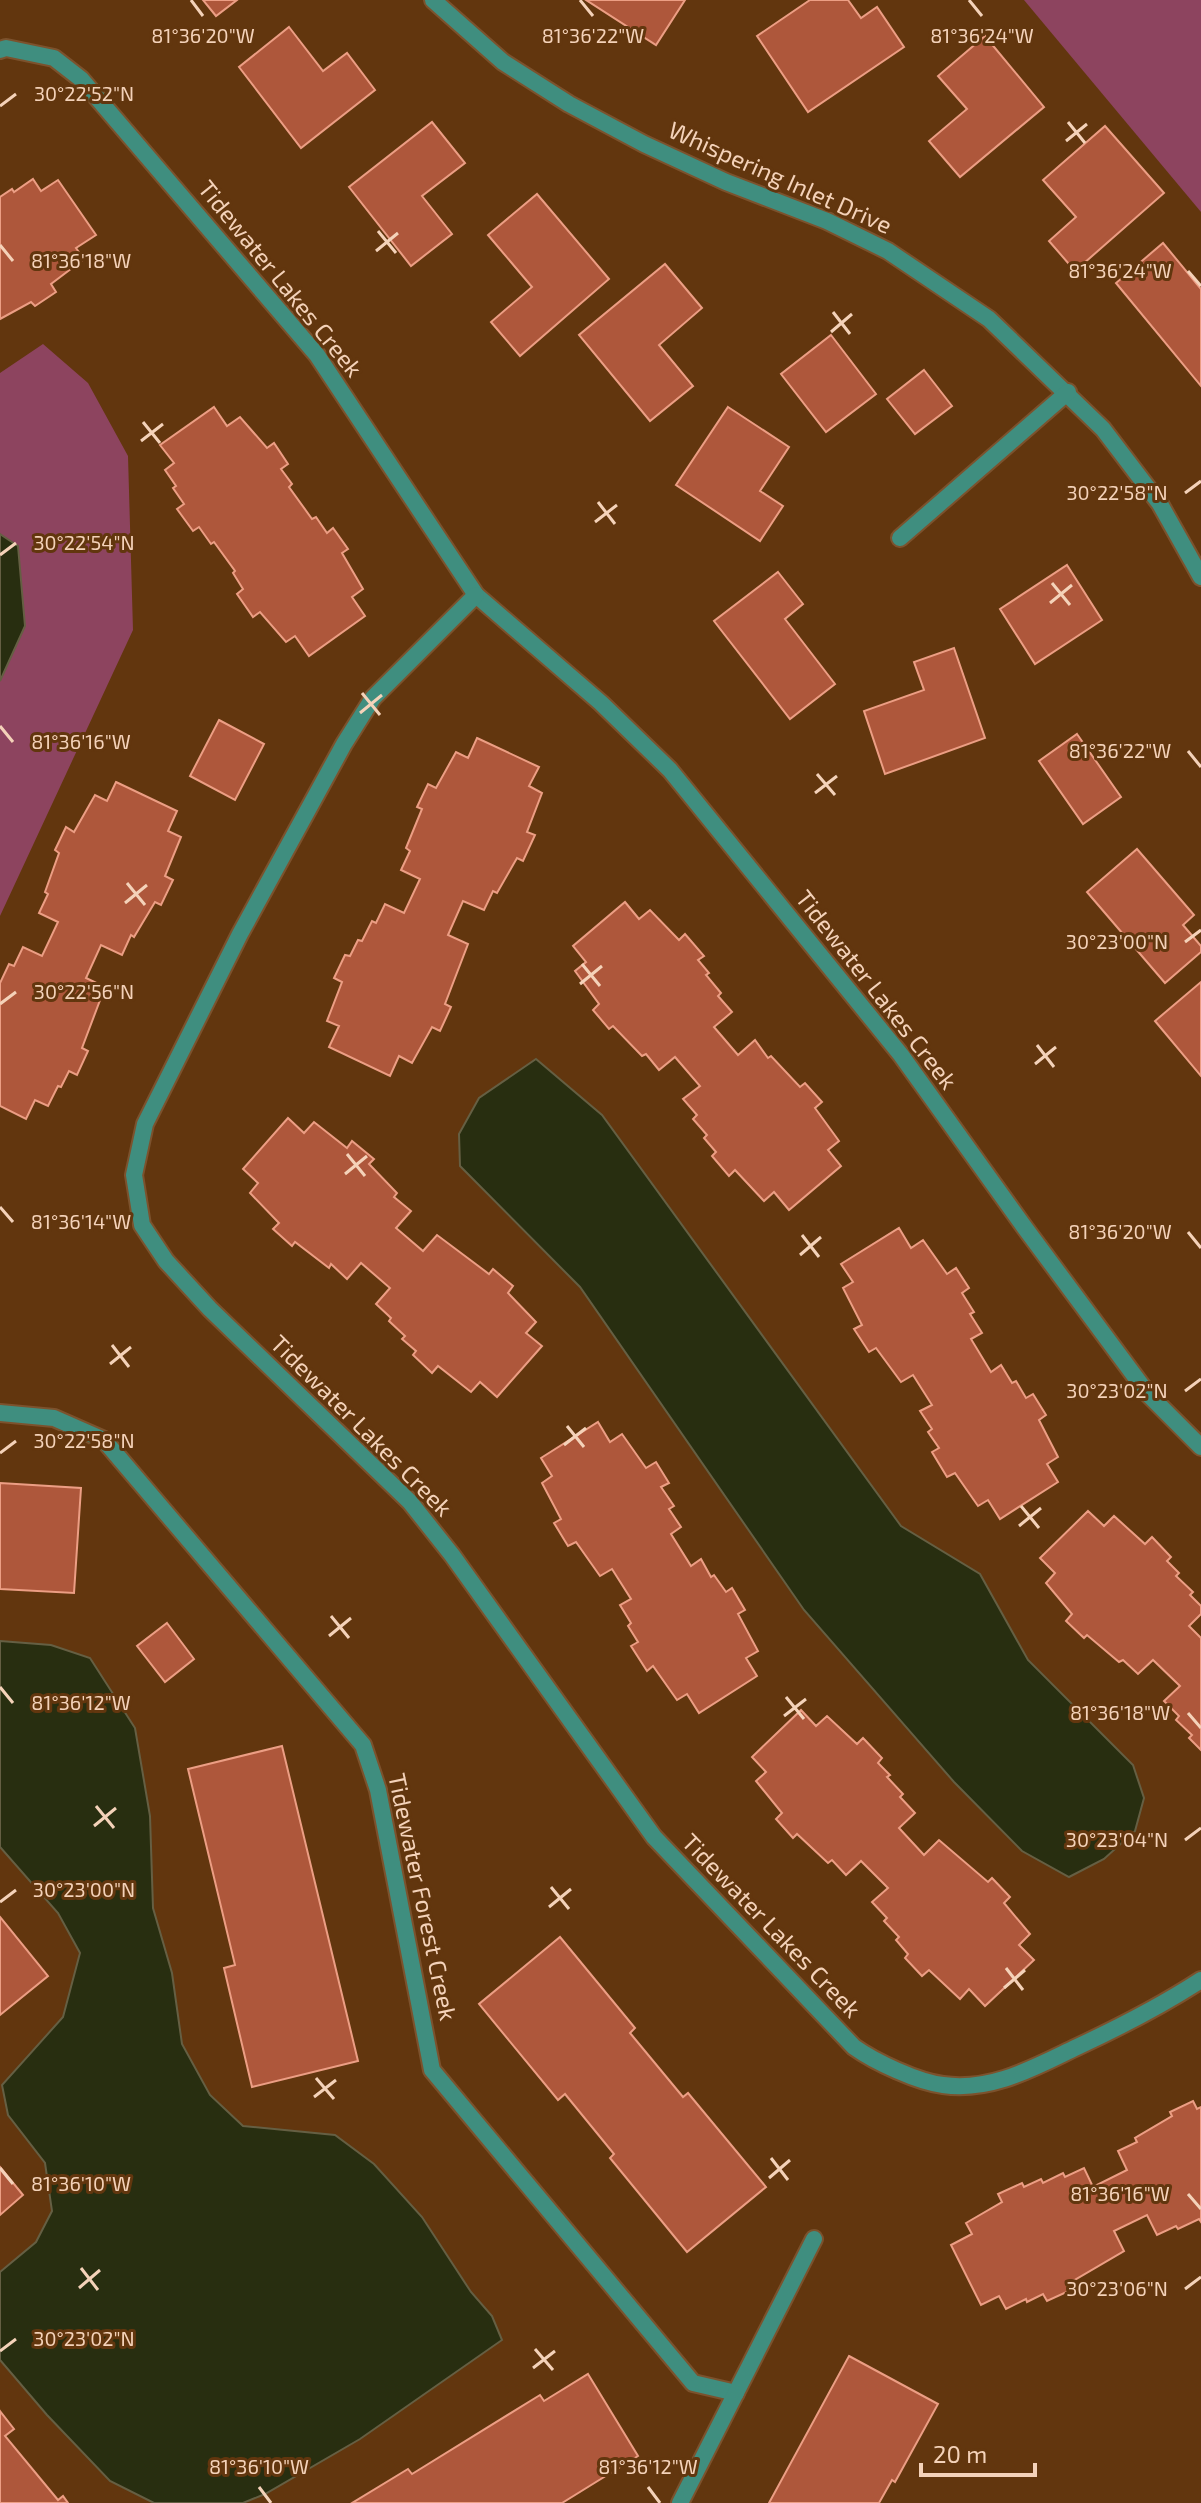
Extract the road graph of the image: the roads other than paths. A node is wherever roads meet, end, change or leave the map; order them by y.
1 (433, 0) edge
2 (0, 50) edge
3 (1068, 392) junction
4 (900, 538) dead end
5 (1201, 577) edge
6 (476, 595) junction
7 (0, 1413) edge
8 (1201, 1447) edge
9 (1201, 1980) edge
10 (814, 2239) dead end
11 (736, 2393) junction
12 (680, 2503) edge

1 - 3 street, Whispering Inlet Drive
2 - 6 street, Tidewater Lakes Creek
3 - 4 street
3 - 5 street, Whispering Inlet Drive
6 - 8 street, Tidewater Lakes Creek
6 - 9 street, Tidewater Lakes Creek
7 - 11 street, Tidewater Forest Creek
10 - 11 street
11 - 12 street

